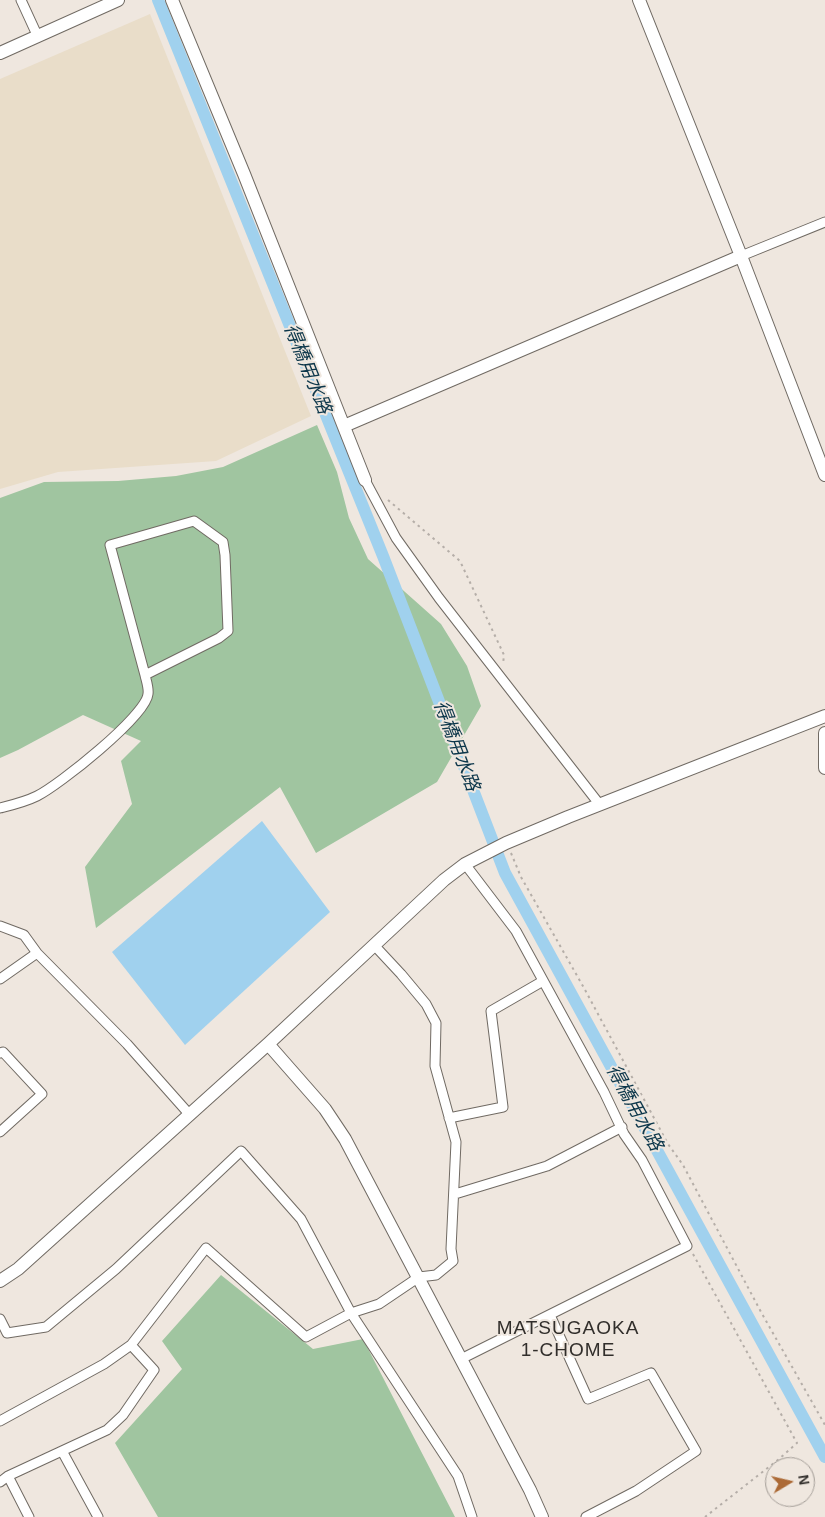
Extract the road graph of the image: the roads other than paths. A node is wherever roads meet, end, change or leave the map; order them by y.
1 (21, 0) edge
2 (118, 0) edge
3 (172, 0) edge
4 (639, 0) edge
5 (104, 3) edge
6 (38, 37) junction
7 (0, 53) edge
8 (825, 222) edge
9 (742, 256) junction
10 (344, 426) junction
11 (825, 475) edge
12 (365, 480) joint
13 (145, 675) junction
14 (825, 716) edge
15 (825, 733) edge
16 (825, 768) edge
17 (600, 805) junction
18 (0, 808) edge
19 (464, 864) junction
20 (0, 926) edge
21 (374, 945) junction
22 (37, 952) junction
23 (0, 979) edge
24 (543, 981) junction
25 (268, 1044) junction
26 (0, 1054) edge
27 (190, 1115) junction
28 (450, 1118) junction
29 (622, 1127) junction
30 (0, 1132) edge
31 (454, 1194) junction
32 (419, 1277) junction
33 (0, 1282) edge
34 (351, 1313) junction
35 (550, 1315) junction
36 (0, 1319) edge
37 (131, 1345) junction
38 (461, 1359) junction
39 (0, 1421) edge
40 (62, 1451) junction
41 (8, 1476) junction
42 (0, 1482) edge
43 (29, 1517) edge
44 (98, 1517) edge
45 (472, 1517) edge
46 (542, 1517) edge
47 (586, 1517) edge

1 - 6 street
2 - 5 street
3 - 10 street
4 - 9 street
5 - 6 street
6 - 7 street
8 - 9 street
9 - 10 street
9 - 11 street
10 - 12 street
12 - 17 street
13 - 13 street
13 - 18 street
14 - 17 street
15 - 16 street
17 - 19 street
19 - 21 street
19 - 24 street
20 - 22 street
21 - 25 street
21 - 28 street
22 - 23 street
22 - 27 street
24 - 28 street
24 - 29 street
25 - 27 street
25 - 32 street
26 - 30 street
27 - 33 street
28 - 31 street
29 - 31 street
29 - 35 street
31 - 32 street
32 - 34 street
32 - 38 street
34 - 36 street
34 - 37 street
34 - 45 street
35 - 38 street
35 - 47 street
37 - 39 street
37 - 40 street
38 - 46 street
40 - 41 street
40 - 44 street
41 - 42 street
41 - 43 street

